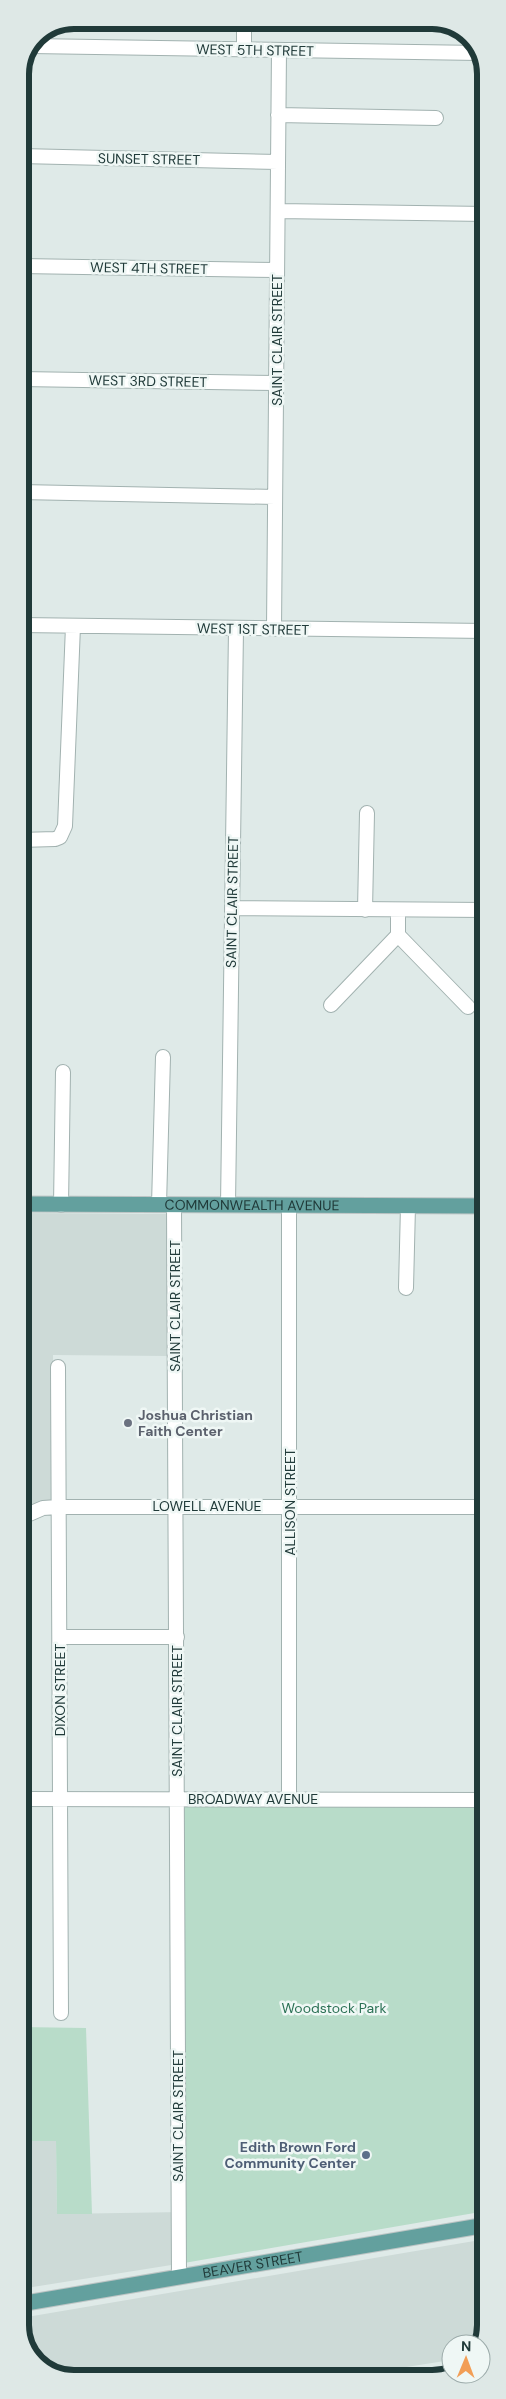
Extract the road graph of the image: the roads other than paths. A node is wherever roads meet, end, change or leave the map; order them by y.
1 (244, 29) edge
2 (38, 46) edge
3 (244, 50) junction
4 (279, 50) junction
5 (472, 53) edge
6 (278, 114) junction
7 (436, 118) dead end
8 (29, 156) edge
9 (278, 162) junction
10 (278, 211) junction
11 (477, 214) edge
12 (29, 266) edge
13 (277, 270) junction
14 (29, 379) edge
15 (276, 383) junction
16 (29, 492) edge
17 (275, 497) junction
18 (29, 625) edge
19 (73, 626) junction
20 (236, 628) junction
21 (274, 629) junction
22 (477, 631) edge
23 (367, 813) dead end
24 (29, 840) edge
25 (232, 908) junction
26 (365, 910) junction
27 (477, 910) edge
28 (398, 911) junction
29 (398, 935) junction
30 (331, 1005) dead end
31 (468, 1006) dead end
32 (163, 1057) dead end
33 (63, 1072) dead end
34 (29, 1204) edge
35 (61, 1204) junction
36 (167, 1205) junction
37 (228, 1205) junction
38 (289, 1206) junction
39 (408, 1206) junction
40 (477, 1206) edge
41 (406, 1288) dead end
42 (58, 1367) dead end
43 (175, 1506) junction
44 (290, 1506) junction
45 (477, 1507) edge
46 (58, 1508) junction
47 (29, 1514) edge
48 (60, 1637) junction
49 (177, 1637) junction
50 (289, 1798) junction
51 (29, 1799) edge
52 (59, 1799) junction
53 (177, 1799) junction
54 (477, 1800) edge
55 (61, 2013) dead end
56 (477, 2227) edge
57 (179, 2277) junction
58 (29, 2302) edge

1 - 3 street
2 - 3 street, WEST 5TH STREET
3 - 4 street, WEST 5TH STREET
4 - 5 street, WEST 5TH STREET
4 - 6 street, SAINT CLAIR STREET
6 - 7 street
6 - 9 street, SAINT CLAIR STREET
8 - 9 street, SUNSET STREET
9 - 10 street, SAINT CLAIR STREET
10 - 11 street
10 - 13 street, SAINT CLAIR STREET
12 - 13 street, WEST 4TH STREET
13 - 15 street, SAINT CLAIR STREET
14 - 15 street, WEST 3RD STREET
15 - 17 street, SAINT CLAIR STREET
16 - 17 street
17 - 21 street, SAINT CLAIR STREET
18 - 19 street, WEST 1ST STREET
19 - 20 street, WEST 1ST STREET
19 - 24 street
20 - 21 street, WEST 1ST STREET
20 - 25 street, SAINT CLAIR STREET
21 - 22 street, WEST 1ST STREET
23 - 26 street
25 - 26 street
25 - 37 street, SAINT CLAIR STREET
26 - 28 street
27 - 28 street
28 - 29 street
29 - 30 street
29 - 31 street
32 - 36 street, SAINT CLAIR STREET
33 - 35 street
34 - 35 main road, COMMONWEALTH AVENUE
35 - 36 main road, COMMONWEALTH AVENUE
36 - 37 main road, COMMONWEALTH AVENUE
36 - 43 street, SAINT CLAIR STREET
37 - 38 main road, COMMONWEALTH AVENUE
38 - 39 main road, COMMONWEALTH AVENUE
38 - 44 street, ALLISON STREET
39 - 40 main road, COMMONWEALTH AVENUE
39 - 41 street
42 - 46 street, DIXON STREET
43 - 44 street, LOWELL AVENUE
43 - 46 street, LOWELL AVENUE
43 - 49 street, SAINT CLAIR STREET
44 - 45 street, LOWELL AVENUE
44 - 50 street, ALLISON STREET
46 - 47 street, LOWELL AVENUE
46 - 48 street, DIXON STREET
48 - 49 street
48 - 52 street, DIXON STREET
49 - 53 street, SAINT CLAIR STREET
50 - 53 street, BROADWAY AVENUE
50 - 54 street, BROADWAY AVENUE
51 - 52 street, BROADWAY AVENUE
52 - 53 street, BROADWAY AVENUE
52 - 55 street, DIXON STREET
53 - 57 street, SAINT CLAIR STREET
56 - 57 main road, BEAVER STREET
57 - 58 main road, BEAVER STREET

